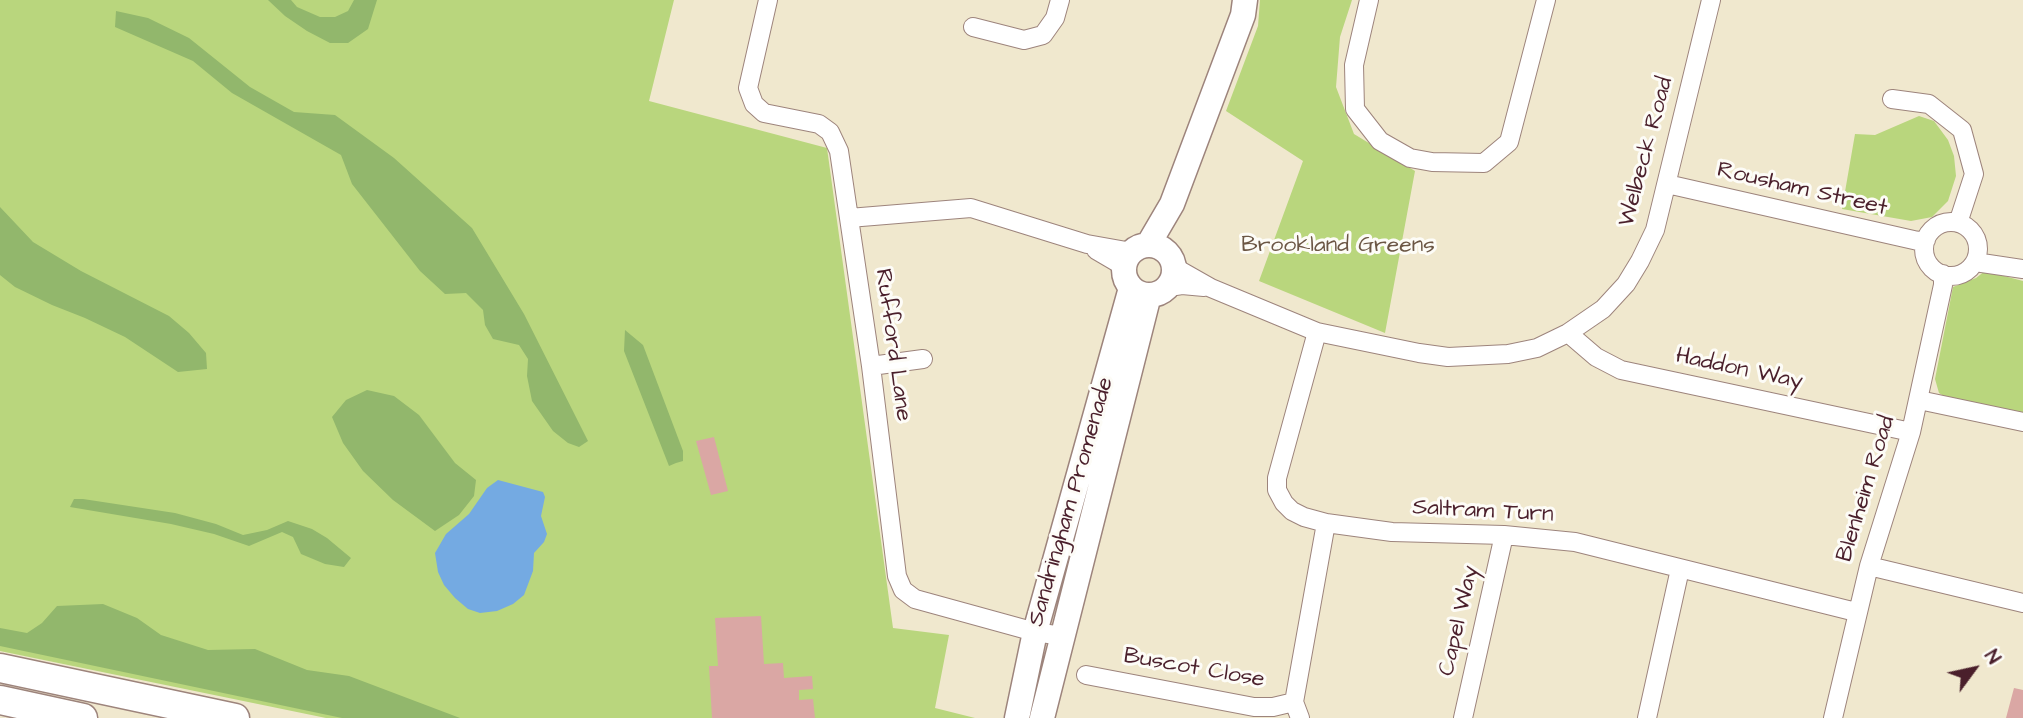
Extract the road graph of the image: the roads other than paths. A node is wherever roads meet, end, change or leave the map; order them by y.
1 (768, 0) edge
2 (1060, 0) edge
3 (1245, 0) edge
4 (1369, 0) edge
5 (1546, 0) edge
6 (1712, 0) edge
7 (973, 27) dead end
8 (1892, 99) dead end
9 (1667, 184) junction
10 (849, 218) junction
11 (1958, 223) junction
12 (1926, 240) junction
13 (1975, 262) junction
14 (1149, 269) junction
15 (2023, 269) edge
16 (1943, 274) junction
17 (1317, 332) junction
18 (1568, 332) junction
19 (923, 359) dead end
20 (871, 366) junction
21 (1919, 400) junction
22 (2023, 422) edge
23 (1911, 432) junction
24 (1326, 523) junction
25 (1504, 535) junction
26 (1868, 566) junction
27 (1681, 569) junction
28 (2023, 603) edge
29 (1856, 612) junction
30 (1035, 632) junction
31 (1062, 636) junction
32 (0, 668) edge
33 (1086, 675) dead end
34 (0, 700) edge
35 (1297, 710) edge
36 (83, 718) edge
37 (235, 718) edge
38 (1017, 718) edge
39 (1042, 718) edge
40 (1463, 718) edge
41 (1647, 718) edge
42 (1833, 718) edge

1 - 10 street, Rufford Lane
2 - 7 street
3 - 14 street, Sandringham Promenade
4 - 5 street
6 - 9 street, Welbeck Road
8 - 11 street
9 - 12 street, Rousham Street
9 - 18 street, Welbeck Road
10 - 14 street, Welbeck Road
10 - 20 street, Rufford Lane
11 - 12 street
11 - 13 street
12 - 16 street
13 - 15 street
13 - 16 street
14 - 17 street, Welbeck Road
14 - 30 street, Sandringham Promenade
14 - 31 street, Sandringham Promenade
16 - 21 street, Blenheim Road
17 - 18 street, Welbeck Road
17 - 24 street, Saltram Turn
18 - 23 street, Haddon Way
19 - 20 street
20 - 30 street, Rufford Lane
21 - 22 street
21 - 23 street, Blenheim Road
23 - 26 street, Blenheim Road
24 - 25 street, Saltram Turn
24 - 35 street
25 - 27 street, Saltram Turn
25 - 40 street, Capel Way
26 - 28 street
26 - 29 street, Blenheim Road
27 - 29 street, Saltram Turn
27 - 41 street
29 - 42 street, Blenheim Road
30 - 31 street, Rufford Lane
30 - 38 street, Sandringham Promenade
31 - 39 street, Sandringham Promenade
32 - 37 main road
33 - 35 street, Buscot Close
34 - 36 main road

